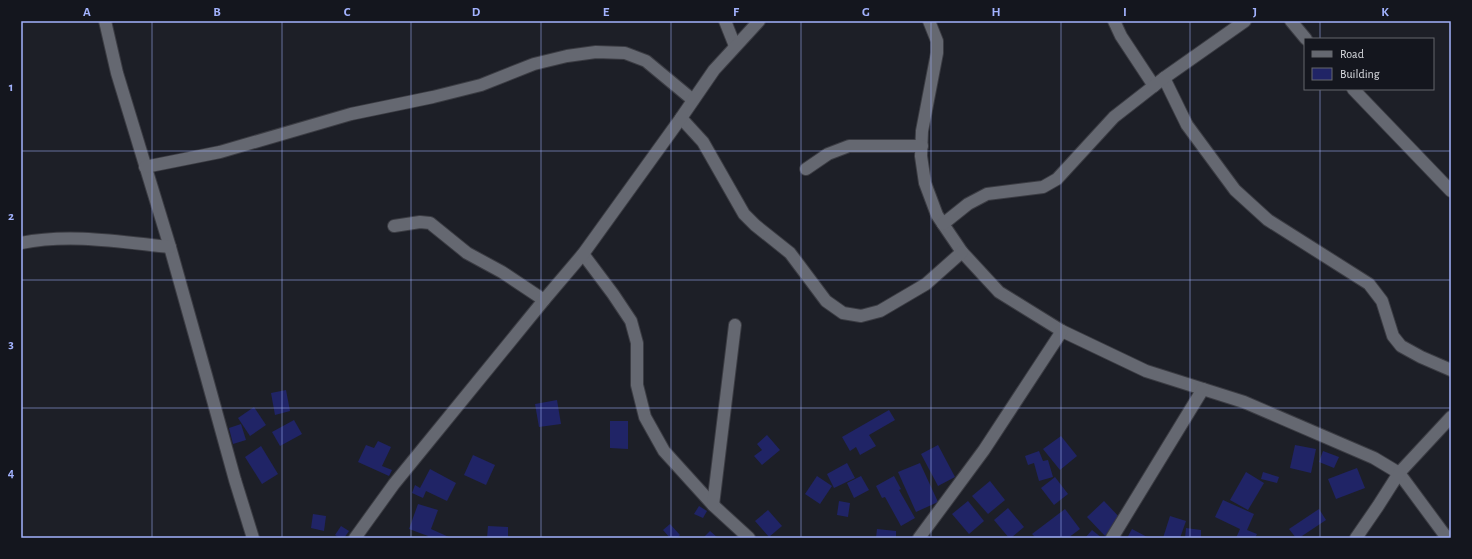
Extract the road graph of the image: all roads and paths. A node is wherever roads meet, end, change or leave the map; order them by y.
1 (105, 21) edge
2 (725, 21) edge
3 (759, 21) edge
4 (928, 21) edge
5 (1114, 21) edge
6 (1245, 21) edge
7 (1291, 21) edge
8 (1305, 38) edge
9 (735, 46) junction
10 (1159, 82) junction
11 (1354, 90) edge
12 (693, 100) junction
13 (682, 118) junction
14 (922, 146) junction
15 (145, 167) junction
16 (806, 169) dead end
17 (1451, 191) edge
18 (943, 224) junction
19 (394, 226) dead end
20 (21, 243) edge
21 (170, 248) junction
22 (962, 252) junction
23 (583, 254) junction
24 (544, 300) junction
25 (735, 325) dead end
26 (1062, 331) junction
27 (1451, 370) edge
28 (1203, 389) junction
29 (1451, 417) edge
30 (1399, 473) junction
31 (713, 505) junction
32 (253, 538) edge
33 (355, 538) edge
34 (749, 538) edge
35 (919, 538) edge
36 (1112, 538) edge
37 (1356, 538) edge
38 (1447, 538) edge

1 - 15 street
2 - 9 street
3 - 9 street
4 - 14 street
5 - 10 street
6 - 10 street
7 - 8 street
9 - 12 street
10 - 18 street
10 - 27 street
11 - 17 street
12 - 13 street
12 - 15 street
13 - 22 street
13 - 23 street
14 - 16 street
14 - 18 street
15 - 21 street
18 - 22 street
19 - 24 street
20 - 21 street
21 - 32 street
22 - 26 street
23 - 24 street
23 - 31 street
24 - 33 street
25 - 31 street
26 - 28 street
26 - 35 street
28 - 30 street
28 - 36 street
29 - 30 street
30 - 37 street
30 - 38 street
31 - 34 street

